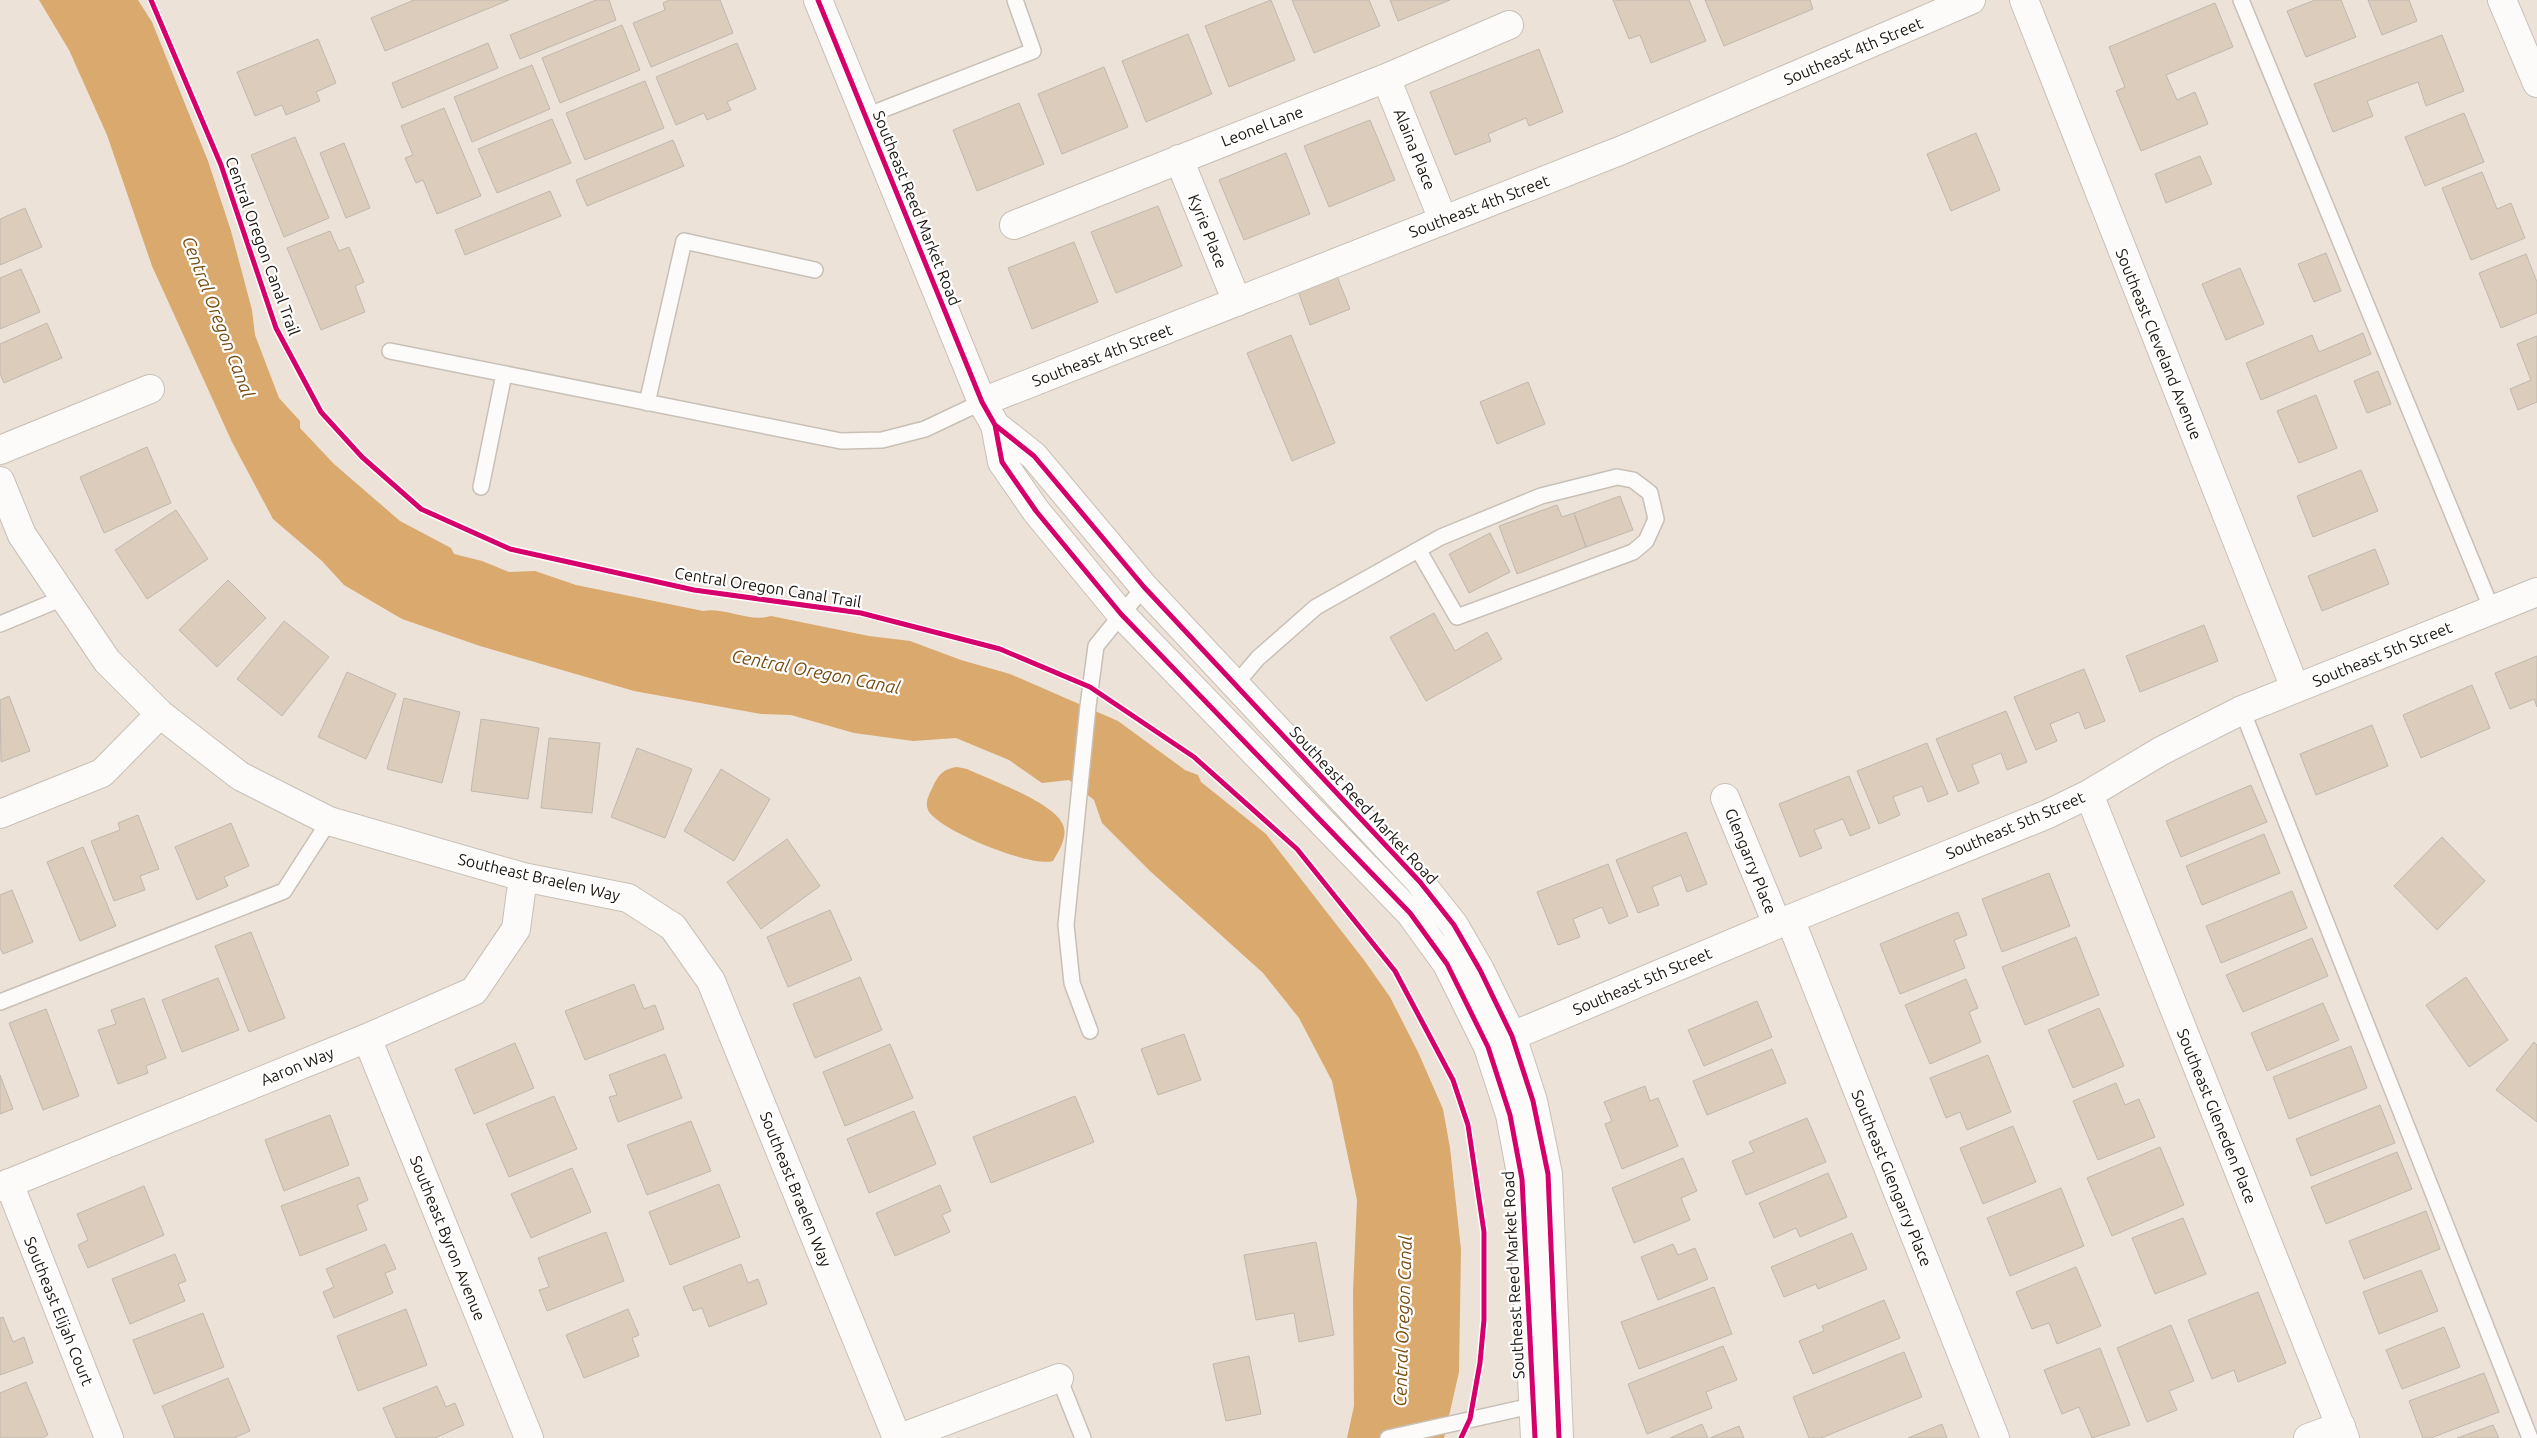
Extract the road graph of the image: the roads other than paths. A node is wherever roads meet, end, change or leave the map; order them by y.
1 (818, 0) edge
2 (1015, 0) edge
3 (1971, 0) edge
4 (2241, 0) edge
5 (2502, 0) edge
6 (2030, 2) edge
7 (1509, 25) dead end
8 (1386, 78) junction
9 (2537, 83) edge
10 (866, 116) junction
11 (1179, 159) junction
12 (1443, 220) junction
13 (1014, 225) dead end
14 (815, 270) dead end
15 (1238, 302) junction
16 (390, 351) dead end
17 (504, 374) junction
18 (150, 389) dead end
19 (647, 403) junction
20 (988, 414) junction
21 (0, 450) edge
22 (0, 481) edge
23 (481, 487) dead end
24 (1419, 551) junction
25 (1144, 587) junction
26 (2537, 592) edge
27 (63, 598) junction
28 (2492, 610) junction
29 (1122, 614) junction
30 (0, 624) edge
31 (1236, 685) junction
32 (2295, 688) junction
33 (2242, 710) junction
34 (160, 714) junction
35 (2089, 794) junction
36 (1725, 798) dead end
37 (0, 814) edge
38 (329, 821) junction
39 (523, 877) junction
40 (1783, 921) junction
41 (0, 1002) edge
42 (1090, 1030) dead end
43 (367, 1038) junction
44 (1500, 1042) junction
45 (4, 1185) edge
46 (1059, 1378) joint
47 (1544, 1403) junction
48 (2343, 1432) edge
49 (109, 1438) edge
50 (530, 1438) edge
51 (899, 1438) edge
52 (1083, 1438) edge
53 (1388, 1438) edge
54 (1535, 1438) edge
55 (1559, 1438) edge
56 (1995, 1438) edge
57 (2308, 1438) edge
58 (2530, 1438) edge

1 - 10 street, Southeast Reed Market Road
2 - 10 lane
3 - 12 street, Southeast 4th Street
4 - 28 lane
5 - 9 street
6 - 32 street, Southeast Cleveland Avenue
7 - 8 street, Leonel Lane
8 - 11 street, Leonel Lane
8 - 12 street, Alaina Place
10 - 20 street, Southeast Reed Market Road
11 - 13 street, Leonel Lane
11 - 15 street, Kyrie Place
12 - 15 street, Southeast 4th Street
14 - 19 lane
15 - 20 street, Southeast 4th Street
16 - 17 lane
17 - 19 lane
17 - 23 lane
18 - 21 street
19 - 20 lane
20 - 25 street, Southeast Reed Market Road
20 - 29 street, Southeast Reed Market Road
22 - 27 street, Southeast Braelen Way
24 - 24 lane
24 - 31 lane
25 - 29 lane
25 - 31 street, Southeast Reed Market Road
26 - 28 street, Southeast 5th Street
27 - 30 lane
27 - 34 street, Southeast Braelen Way
28 - 32 street, Southeast 5th Street
29 - 42 lane
29 - 44 street, Southeast Reed Market Road
31 - 44 street, Southeast Reed Market Road
32 - 33 street, Southeast 5th Street
33 - 35 street, Southeast 5th Street
33 - 58 lane
34 - 37 street
34 - 38 street, Southeast Braelen Way
35 - 40 street, Southeast 5th Street
35 - 48 street, Southeast Gleneden Place
36 - 40 street, Glengarry Place
38 - 39 street, Southeast Braelen Way
38 - 41 lane
39 - 43 street, Aaron Way
39 - 51 street, Southeast Braelen Way
40 - 44 street, Southeast 5th Street
40 - 56 street, Southeast Glengarry Place
43 - 45 street, Aaron Way
43 - 50 street, Southeast Byron Avenue
44 - 47 street, Southeast Reed Market Road
45 - 49 street, Southeast Elijah Court
46 - 51 street
46 - 52 lane
47 - 53 lane
47 - 54 street, Southeast Reed Market Road
47 - 55 street, Southeast Reed Market Road
48 - 57 street

